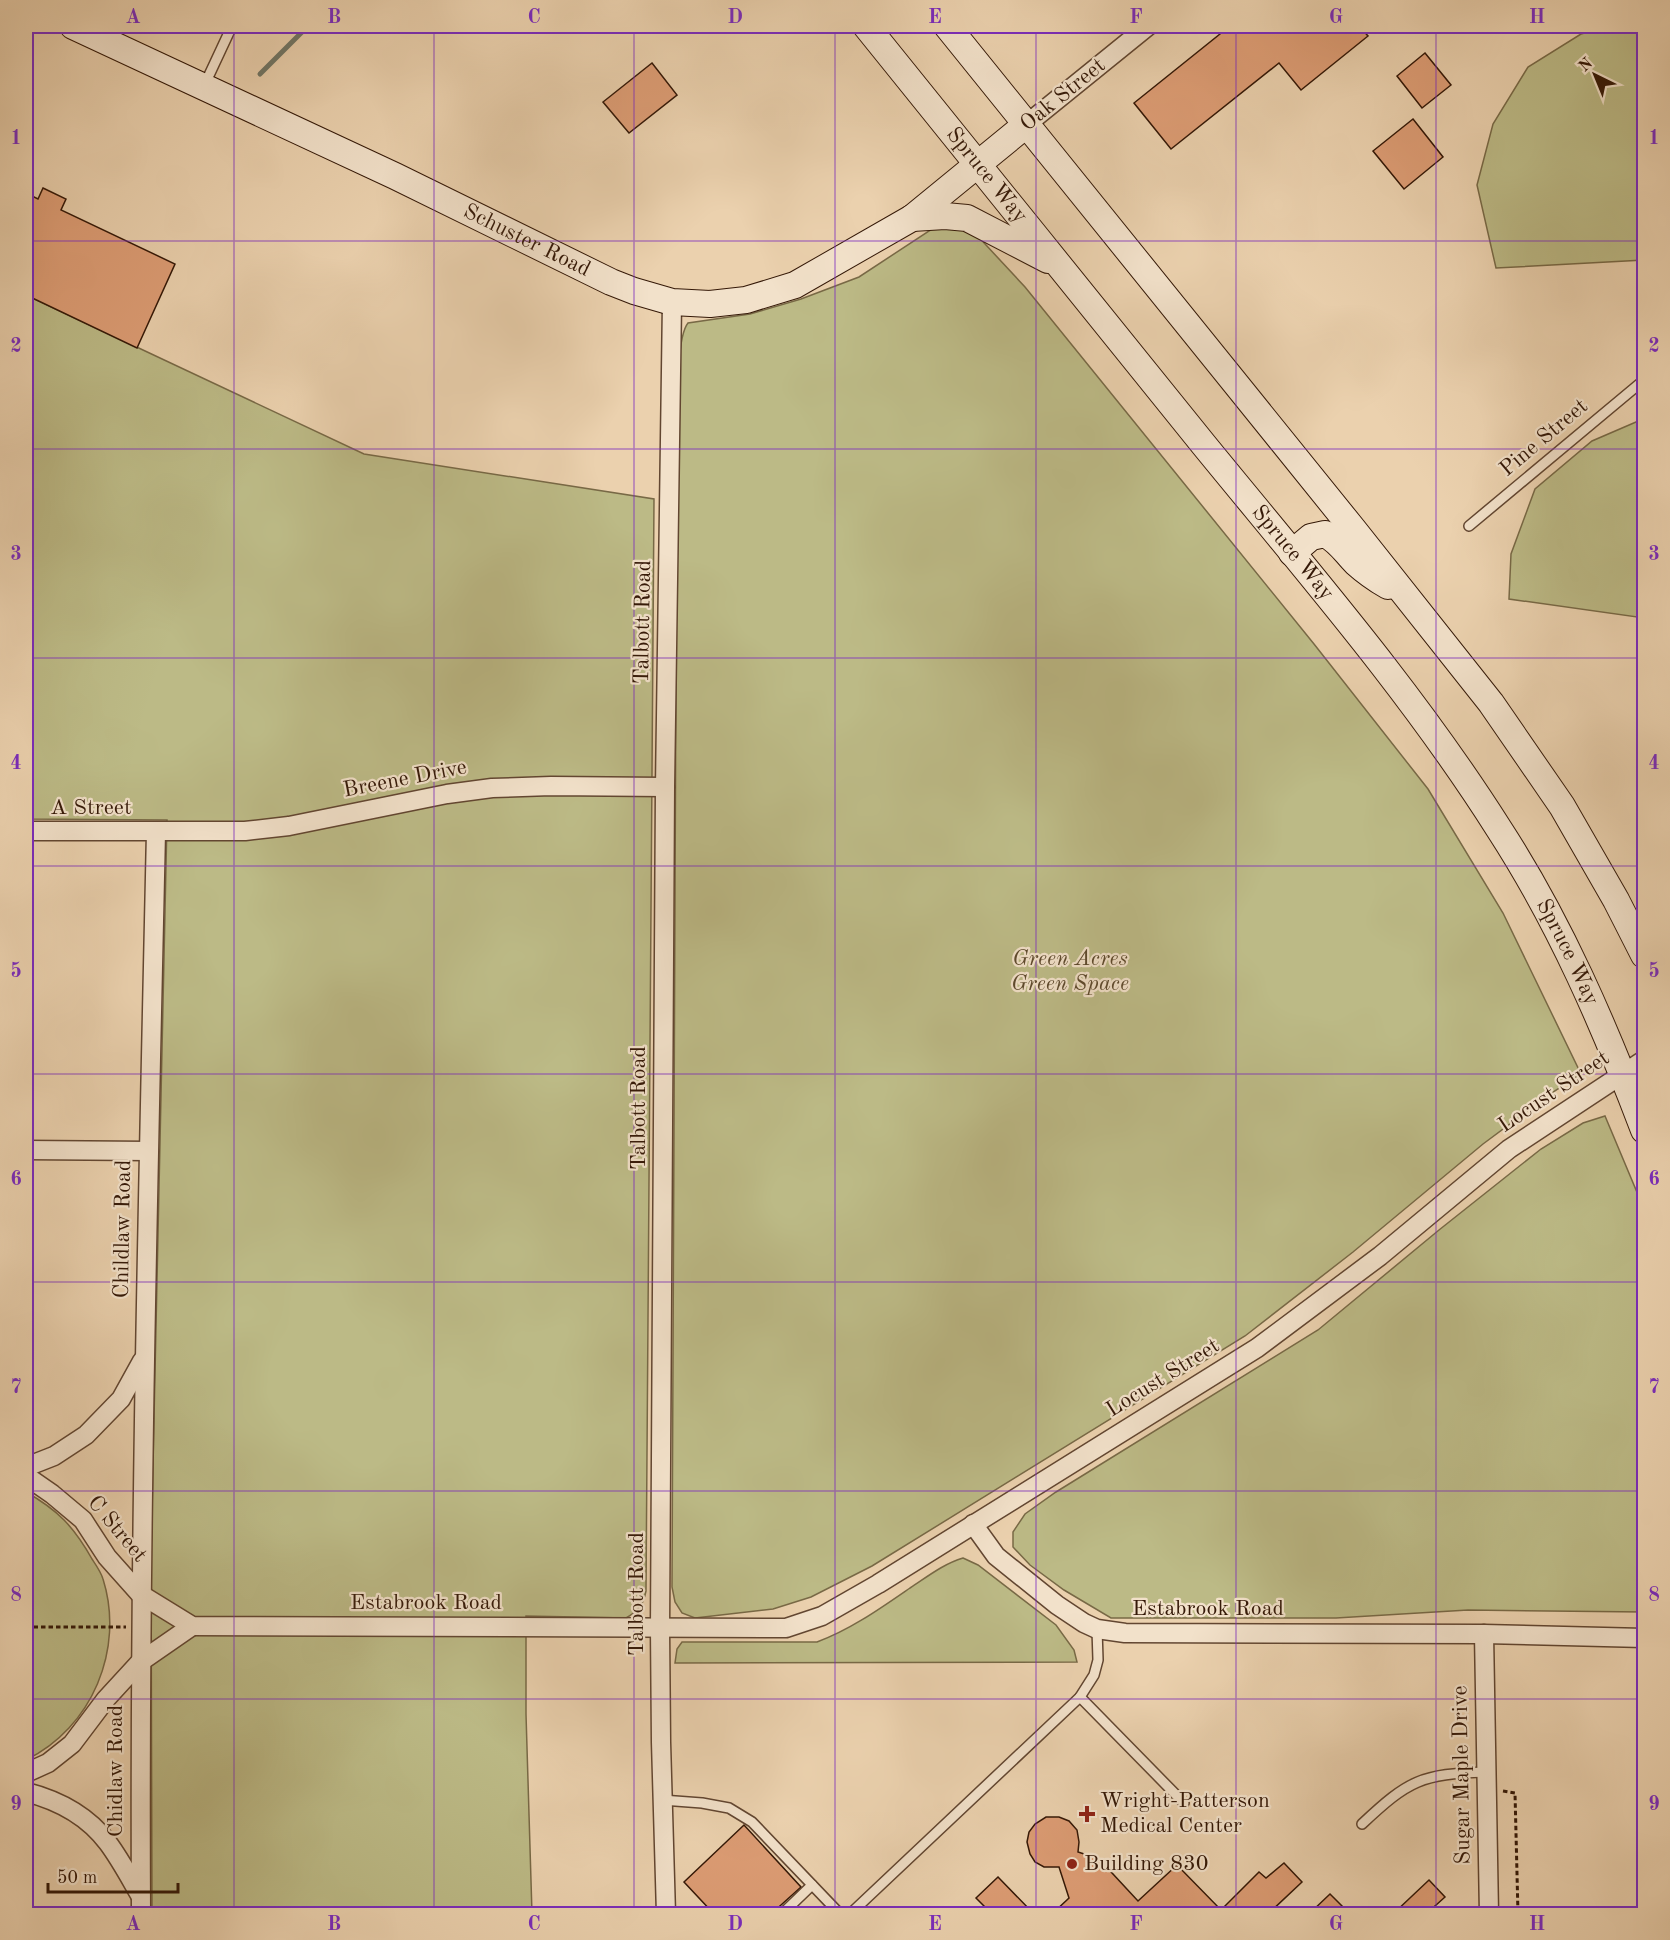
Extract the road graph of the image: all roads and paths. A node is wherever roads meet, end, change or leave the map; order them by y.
1 (73, 26) edge
2 (232, 26) edge
3 (866, 26) edge
4 (947, 26) edge
5 (1148, 26) edge
6 (204, 86) junction
7 (1027, 124) junction
8 (978, 164) junction
9 (912, 218) junction
10 (1059, 266) junction
11 (672, 302) junction
12 (1644, 380) edge
13 (1469, 526) dead end
14 (1292, 553) junction
15 (1406, 596) junction
16 (665, 787) junction
17 (26, 831) edge
18 (156, 832) junction
19 (1644, 954) edge
20 (1644, 1060) edge
21 (1623, 1074) junction
22 (1644, 1130) edge
23 (26, 1150) edge
24 (148, 1151) junction
25 (144, 1358) junction
26 (26, 1467) edge
27 (26, 1476) edge
28 (973, 1524) junction
29 (140, 1594) junction
30 (192, 1626) junction
31 (26, 1627) edge
32 (140, 1627) junction
33 (660, 1629) junction
34 (1097, 1629) junction
35 (1484, 1634) junction
36 (1644, 1638) edge
37 (140, 1662) junction
38 (1080, 1697) junction
39 (1486, 1772) junction
40 (26, 1773) edge
41 (1498, 1791) dead end
42 (26, 1792) edge
43 (662, 1800) junction
44 (1184, 1803) dead end
45 (1362, 1824) dead end
46 (812, 1885) junction
47 (141, 1905) edge
48 (666, 1914) edge
49 (782, 1914) edge
50 (840, 1914) edge
51 (850, 1914) edge
52 (1489, 1914) edge
53 (1518, 1914) edge

1 - 6 street, Schuster Road
2 - 6 lane
3 - 8 street, Spruce Way
4 - 7 street
5 - 7 street, Oak Street
6 - 11 street, Schuster Road
7 - 8 street, Oak Street
7 - 15 street
8 - 9 street, Schuster Road
8 - 10 street, Spruce Way
9 - 10 street
9 - 11 street, Schuster Road
10 - 14 street, Spruce Way
11 - 16 street, Talbott Road
12 - 13 lane, Pine Street
14 - 15 street
14 - 21 street, Spruce Way
15 - 19 street
16 - 18 street, Breene Drive
16 - 33 street, Talbott Road
17 - 18 street, A Street
18 - 24 street, Childlaw Road
20 - 21 street, Locust Street
21 - 22 street, Spruce Way
21 - 28 street, Locust Street
23 - 24 street
24 - 25 street, Childlaw Road
25 - 26 street
25 - 29 street, Childlaw Road
27 - 29 street, C Street
28 - 33 street, Locust Street
28 - 34 street, Estabrook Road
29 - 30 street
29 - 32 street, Childlaw Road
30 - 33 street, Estabrook Road
30 - 37 street
31 - 32 path
32 - 37 street, Chidlaw Road
33 - 43 street, Talbott Road
34 - 35 street, Estabrook Road
34 - 38 lane
35 - 36 street, Estabrook Road
35 - 39 street, Sugar Maple Drive
37 - 40 street
37 - 47 street, Chidlaw Road
38 - 44 lane
38 - 51 lane
39 - 45 lane
39 - 52 street, Sugar Maple Drive
41 - 53 path
42 - 47 street
43 - 46 lane
43 - 48 street, Talbott Road
46 - 49 lane
46 - 50 lane

